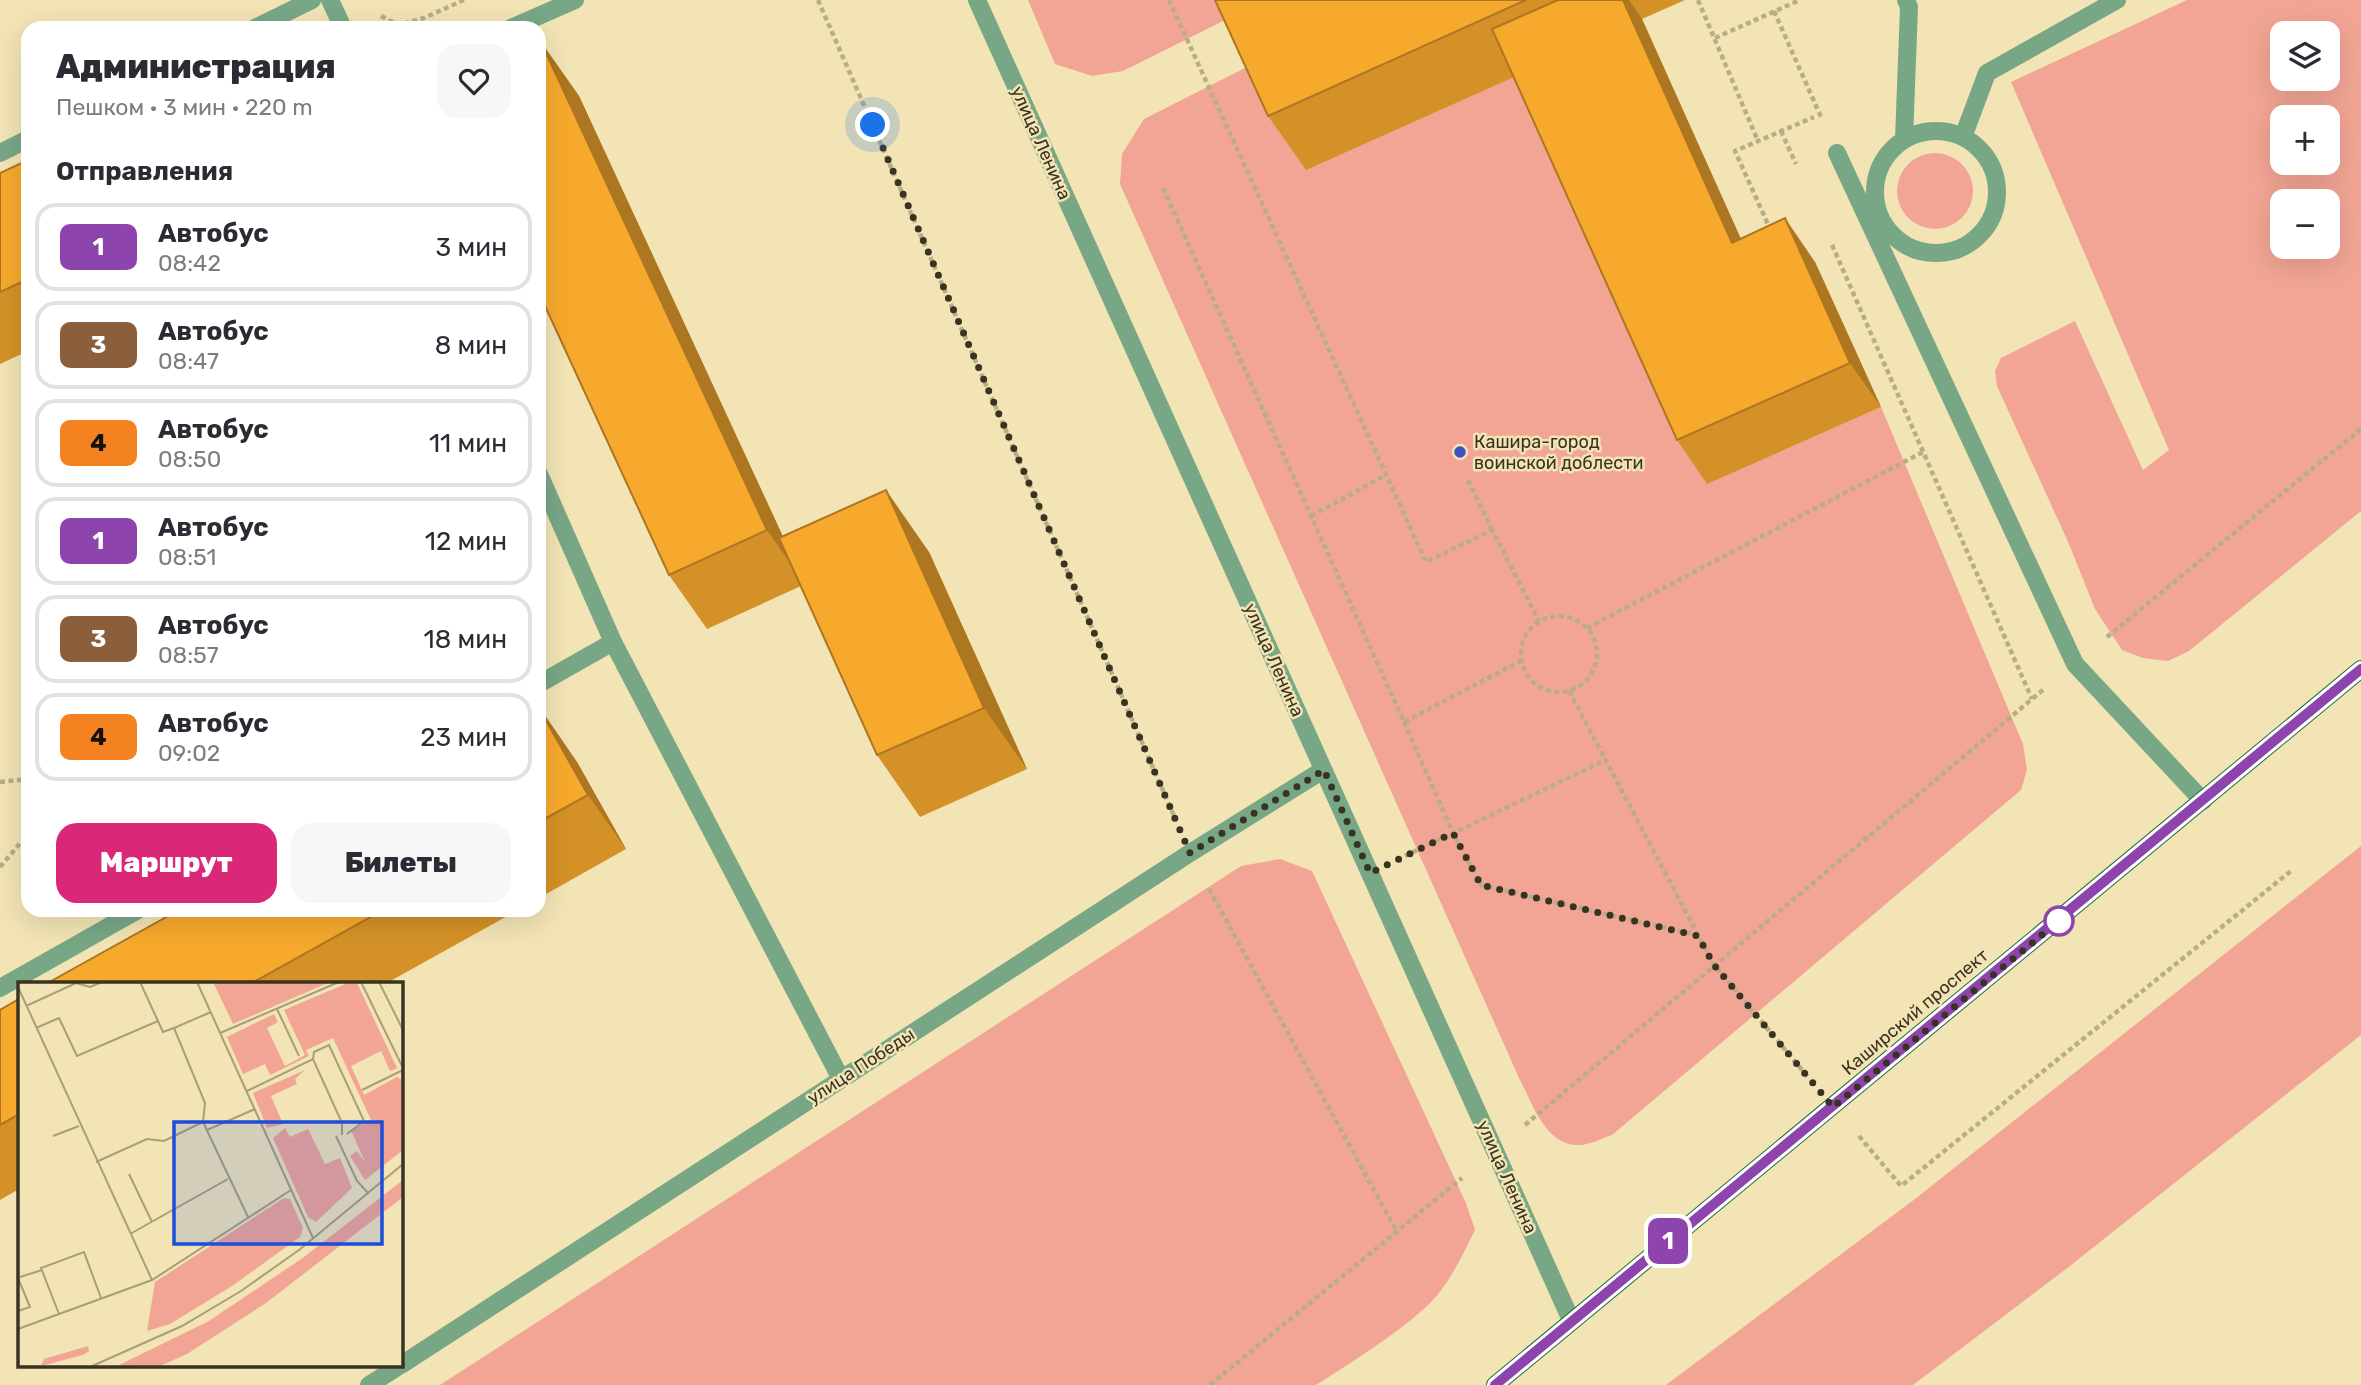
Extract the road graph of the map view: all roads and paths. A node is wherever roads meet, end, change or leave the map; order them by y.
1 (313, 0) edge
2 (330, 0) edge
3 (464, 0) edge
4 (575, 0) edge
5 (818, 0) edge
6 (977, 0) edge
7 (1169, 0) edge
8 (1699, 0) edge
9 (1800, 0) edge
10 (1906, 0) edge
11 (2117, 0) edge
12 (376, 8) dead end
13 (1774, 11) junction
14 (270, 21) edge
15 (340, 21) edge
16 (389, 21) edge
17 (414, 21) edge
18 (527, 21) edge
19 (1715, 38) junction
20 (1820, 114) junction
21 (1781, 131) junction
22 (1963, 137) junction
23 (1904, 139) junction
24 (1758, 141) junction
25 (21, 142) edge
26 (0, 153) edge
27 (1837, 153) joint
28 (1797, 168) dead end
29 (1163, 188) dead end
30 (1885, 228) junction
31 (1774, 238) edge
32 (1830, 242) dead end
33 (1882, 250) junction
34 (2361, 429) edge
35 (1923, 452) junction
36 (1386, 475) junction
37 (1468, 480) dead end
38 (546, 490) edge
39 (1311, 516) junction
40 (1492, 530) junction
41 (1539, 621) junction
42 (1587, 628) junction
43 (613, 642) junction
44 (1521, 661) junction
45 (2075, 664) junction
46 (2361, 670) edge
47 (546, 680) edge
48 (1569, 691) junction
49 (2032, 699) junction
50 (1404, 722) junction
51 (1606, 760) junction
52 (1324, 770) junction
53 (21, 780) edge
54 (0, 782) edge
55 (2203, 801) junction
56 (1453, 833) junction
57 (21, 842) edge
58 (1190, 853) junction
59 (0, 867) edge
60 (2291, 871) dead end
61 (1370, 873) junction
62 (126, 917) edge
63 (1698, 936) junction
64 (1714, 965) junction
65 (0, 988) edge
66 (841, 1079) junction
67 (1833, 1107) junction
68 (1495, 1151) junction
69 (1397, 1232) junction
70 (1571, 1320) junction
71 (402, 1364) edge
72 (395, 1368) edge
73 (369, 1385) edge
74 (1210, 1385) edge
75 (1495, 1385) edge

1 - 14 street
2 - 15 street
3 - 17 path
4 - 18 street
5 - 58 path
6 - 52 street, улица Ленина
7 - 36 path
8 - 19 path
9 - 13 path
10 - 23 street
11 - 22 street
12 - 16 path
13 - 19 path
13 - 20 path
19 - 24 path
20 - 21 path
20 - 27 path
21 - 24 path
21 - 28 path
22 - 23 street
22 - 30 street
23 - 30 street
24 - 31 path
25 - 26 street
27 - 33 street
29 - 39 path
30 - 33 street
32 - 35 path
33 - 45 street
34 - 45 path
35 - 42 path
35 - 49 path
36 - 39 path
36 - 40 path
37 - 40 path
38 - 43 street
39 - 50 path
40 - 41 path
41 - 42 path
41 - 44 path
42 - 48 path
43 - 47 street
43 - 66 street
44 - 48 path
44 - 50 path
45 - 49 path
45 - 55 street
46 - 55 main road, Каширский проспект
48 - 51 path
49 - 64 path
50 - 56 path
51 - 56 path
51 - 63 path
52 - 58 street, улица Победы
52 - 61 street, улица Ленина
53 - 54 path
55 - 67 main road, Каширский проспект
56 - 61 path
56 - 63 path
57 - 59 path
58 - 66 street, улица Победы
58 - 69 path
60 - 67 path
61 - 68 street, улица Ленина
62 - 65 street
63 - 64 path
64 - 67 path
64 - 68 path
66 - 71 street, улица Победы
67 - 70 main road, Каширский проспект
68 - 69 path
68 - 70 street, улица Ленина
69 - 74 path
70 - 75 main road, Каширский проспект
72 - 73 street, улица Победы

